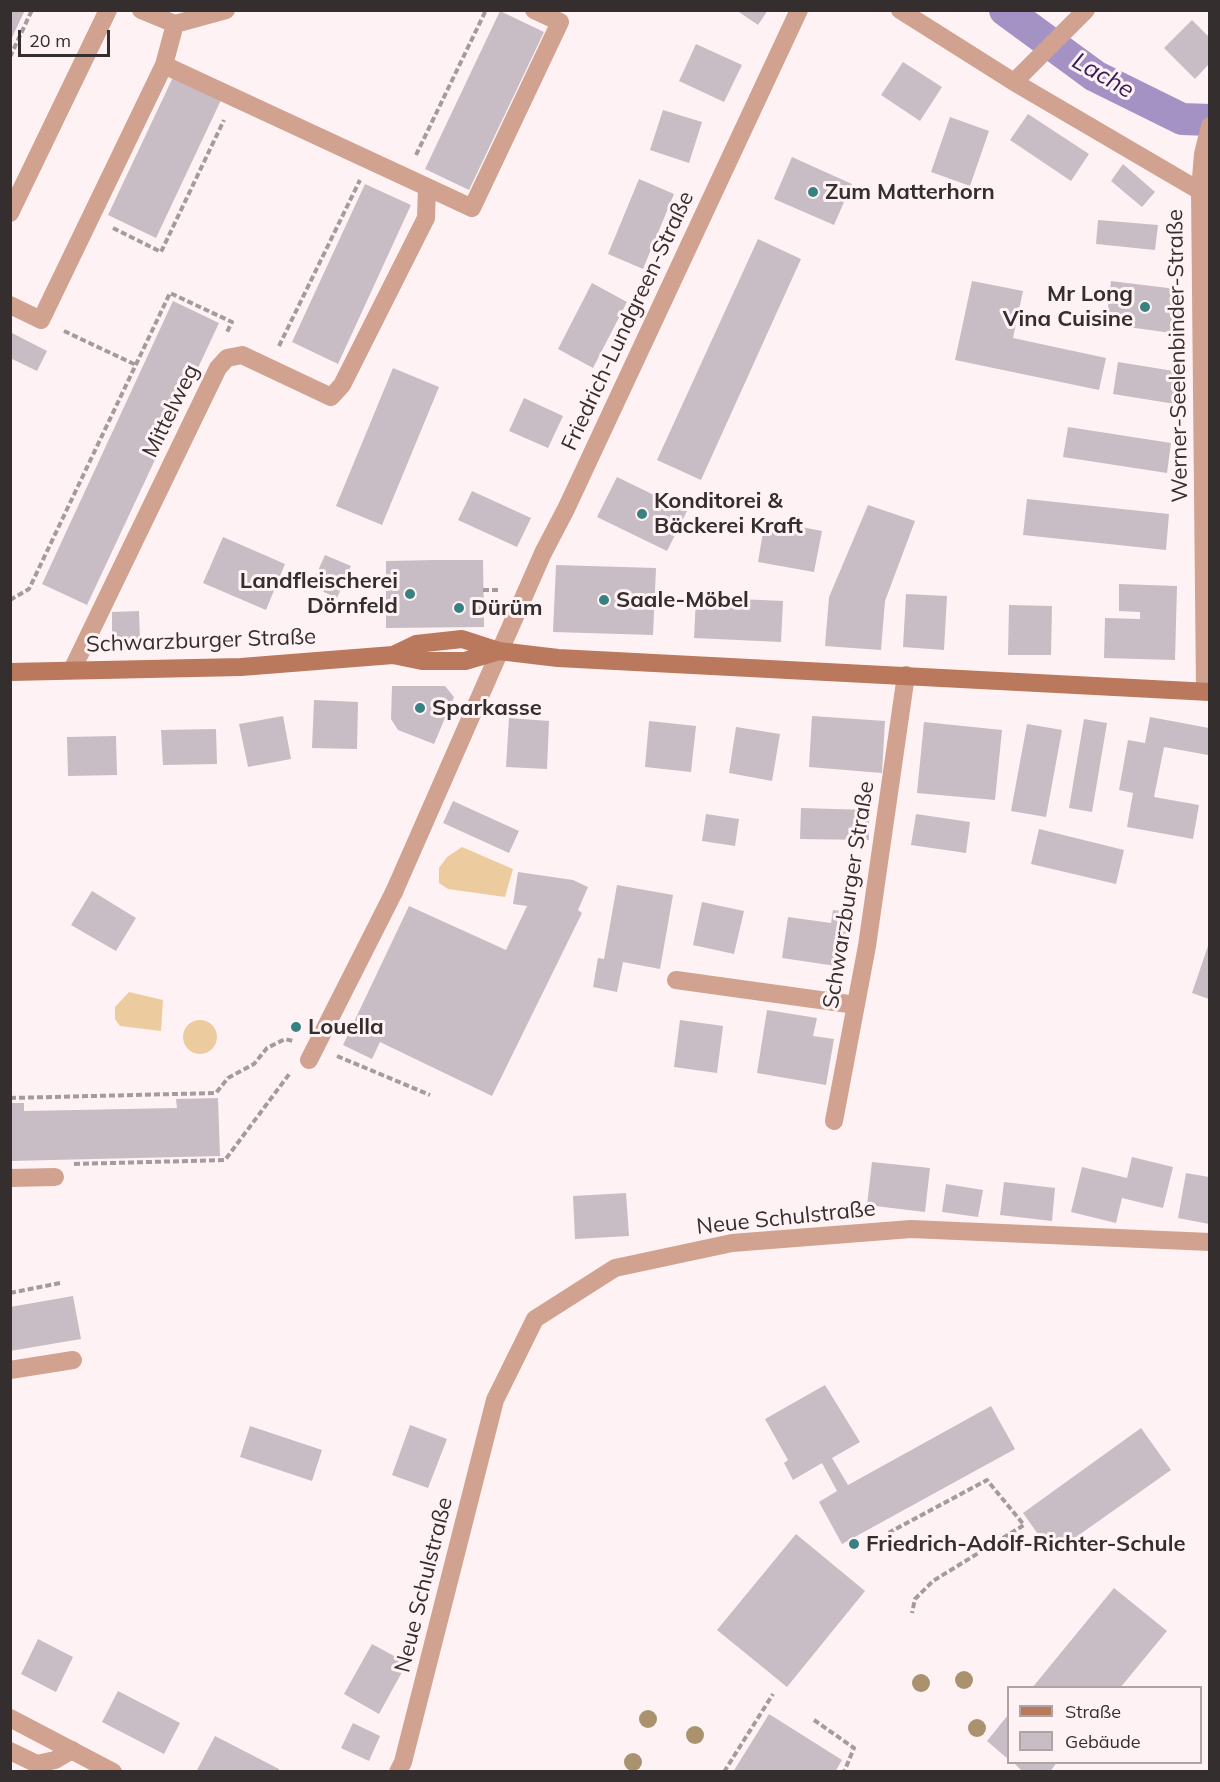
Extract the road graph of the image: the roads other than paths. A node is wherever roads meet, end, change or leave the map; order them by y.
1 (108, 10) edge
2 (141, 10) edge
3 (226, 10) edge
4 (534, 10) edge
5 (799, 10) edge
6 (900, 10) edge
7 (1083, 14) edge
8 (175, 24) junction
9 (164, 65) junction
10 (1014, 82) junction
11 (1209, 126) edge
12 (427, 187) junction
13 (1200, 191) junction
14 (10, 213) edge
15 (10, 305) edge
16 (1207, 563) edge
17 (499, 651) junction
18 (72, 670) junction
19 (10, 672) edge
20 (906, 675) junction
21 (1207, 692) edge
22 (676, 980) dead end
23 (856, 1005) junction
24 (312, 1053) road end
25 (834, 1121) dead end
26 (55, 1177) road end
27 (10, 1178) edge
28 (1209, 1242) edge
29 (73, 1360) dead end
30 (10, 1370) edge
31 (10, 1718) edge
32 (72, 1750) junction
33 (10, 1751) edge
34 (404, 1768) edge
35 (61, 1772) edge
36 (113, 1772) edge

1 - 14 street
2 - 8 street
3 - 8 street
4 - 12 street
5 - 17 street, Friedrich-Lundgreen-Straße
6 - 10 street, Werner-Seelenbinder-Straße
7 - 10 street
8 - 9 street
9 - 12 street
9 - 15 street
10 - 13 street, Werner-Seelenbinder-Straße
11 - 13 street
12 - 18 street, Mittelweg
13 - 16 street, Werner-Seelenbinder-Straße
16 - 21 street, Werner-Seelenbinder-Straße
17 - 18 street, Schwarzburger Straße
17 - 20 street, Schwarzburger Straße
17 - 24 street, Friedrich-Lundgreen-Straße
18 - 19 street, Schwarzburger Straße
20 - 21 street, Schwarzburger Straße
20 - 23 street, Schwarzburger Straße
22 - 23 street
23 - 25 street, Schwarzburger Straße
26 - 27 street
28 - 34 street, Neue Schulstraße
29 - 30 street
31 - 32 street
32 - 33 street
32 - 35 street
32 - 36 street

